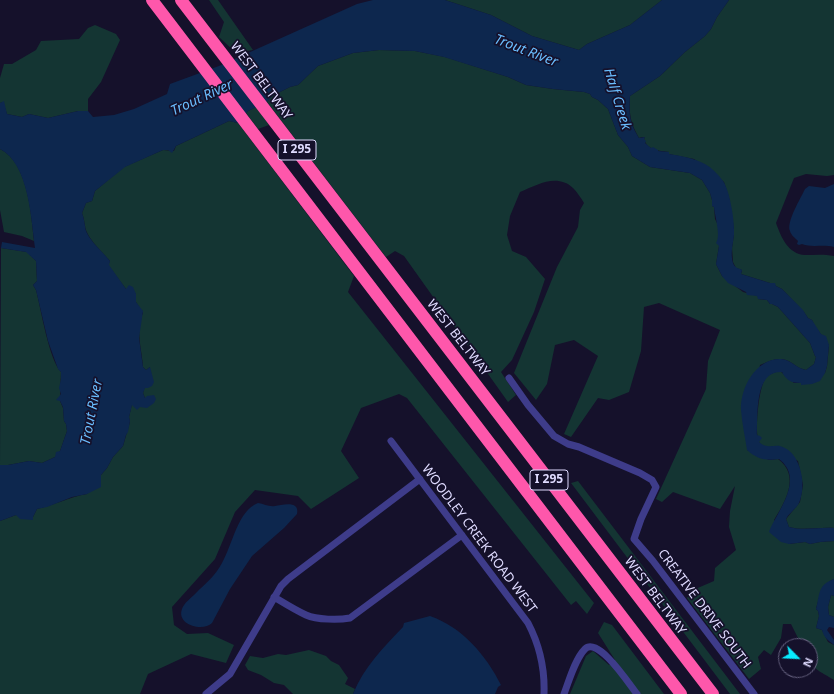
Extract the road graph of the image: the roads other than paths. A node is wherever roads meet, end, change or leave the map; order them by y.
1 (152, 0) edge
2 (181, 0) edge
3 (509, 378) dead end
4 (391, 441) dead end
5 (420, 479) junction
6 (462, 535) junction
7 (274, 597) junction
8 (216, 691) edge
9 (206, 694) edge
10 (544, 694) edge
11 (564, 694) edge
12 (637, 694) edge
13 (681, 694) edge
14 (713, 694) edge
15 (754, 694) edge

1 - 13 highway, I 295
2 - 14 highway, WEST BELTWAY / I 295
3 - 15 street, CREATIVE DRIVE SOUTH
4 - 5 street, WOODLEY CREEK ROAD WEST
5 - 6 street, WOODLEY CREEK ROAD WEST
5 - 7 street
6 - 7 street
6 - 10 street, WOODLEY CREEK ROAD WEST
7 - 8 street
8 - 9 street
11 - 12 street

